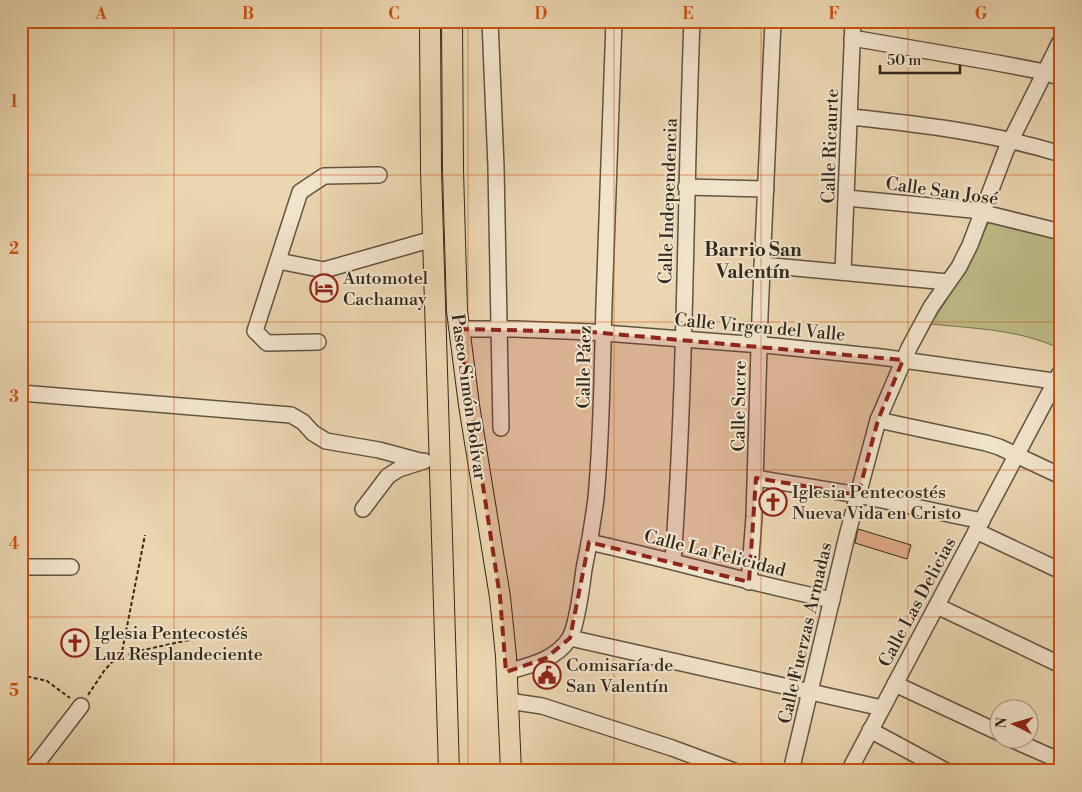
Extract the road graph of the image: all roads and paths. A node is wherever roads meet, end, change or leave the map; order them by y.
1 (430, 21) edge
2 (452, 21) edge
3 (490, 21) edge
4 (614, 21) edge
5 (692, 21) edge
6 (773, 21) edge
7 (853, 21) edge
8 (852, 38) junction
9 (1061, 40) edge
10 (1045, 72) junction
11 (1061, 78) edge
12 (850, 117) junction
13 (1011, 140) junction
14 (1061, 154) edge
15 (378, 175) dead end
16 (686, 187) junction
17 (766, 189) junction
18 (847, 198) junction
19 (983, 212) junction
20 (1061, 232) edge
21 (433, 239) junction
22 (278, 261) junction
23 (762, 265) junction
24 (843, 272) junction
25 (948, 282) junction
26 (459, 329) junction
27 (500, 329) junction
28 (604, 333) junction
29 (683, 339) junction
30 (318, 342) dead end
31 (759, 344) junction
32 (904, 360) junction
33 (1059, 378) edge
34 (21, 393) edge
35 (878, 420) junction
36 (501, 428) dead end
37 (1016, 455) junction
38 (440, 460) junction
39 (420, 461) junction
40 (1061, 476) edge
41 (756, 478) junction
42 (858, 495) junction
43 (363, 509) dead end
44 (979, 526) junction
45 (145, 535) dead end
46 (589, 542) junction
47 (673, 561) junction
48 (21, 567) edge
49 (71, 567) dead end
50 (1061, 571) edge
51 (749, 582) junction
52 (832, 600) junction
53 (937, 606) junction
54 (244, 628) dead end
55 (570, 638) junction
56 (122, 657) junction
57 (1061, 665) edge
58 (506, 672) junction
59 (21, 675) edge
60 (895, 684) junction
61 (811, 692) junction
62 (508, 700) junction
63 (81, 706) junction
64 (882, 708) junction
65 (990, 728) edge
66 (870, 730) junction
67 (1036, 750) edge
68 (1061, 761) edge
69 (31, 771) edge
70 (449, 771) edge
71 (510, 771) edge
72 (734, 771) edge
73 (791, 771) edge
74 (849, 771) edge
75 (946, 771) edge

1 - 21 main road, Paseo Simón Bolívar
2 - 26 main road, Paseo Simón Bolívar
3 - 27 street, Paseo Simón Bolívar
4 - 28 street, Calle Páez
5 - 16 street, Calle Independencia
6 - 17 street, Calle Sucre
7 - 8 street, Calle Ricaurte
8 - 10 street
8 - 12 street, Calle Ricaurte
9 - 10 street, Calle Fuerzas Armadas
10 - 11 street
10 - 13 street, Calle Fuerzas Armadas
12 - 13 street
12 - 18 street, Calle Ricaurte
13 - 14 street
13 - 19 street, Calle Fuerzas Armadas
15 - 22 street
16 - 17 street
16 - 29 street, Calle Independencia
17 - 23 street, Calle Sucre
18 - 19 street, Calle San José
18 - 24 street, Calle Ricaurte
19 - 20 street, Calle San José
19 - 25 street, Calle Fuerzas Armadas
21 - 22 street
21 - 38 main road, Paseo Simón Bolívar
22 - 30 street
23 - 24 street
23 - 31 street, Calle Sucre
24 - 25 street
25 - 32 street, Calle Fuerzas Armadas
26 - 27 street, Calle Virgen del Valle
26 - 58 main road, Paseo Simón Bolívar
27 - 28 street, Calle Virgen del Valle
27 - 36 street, Paseo Simón Bolívar
28 - 29 street, Calle Virgen del Valle
28 - 46 street, Calle Páez
29 - 31 street, Calle Virgen del Valle
29 - 47 street, Calle Independencia
31 - 32 street, Calle Virgen del Valle
31 - 41 street, Calle Sucre
32 - 33 street, Calle Virgen del Valle
32 - 35 street, Calle Fuerzas Armadas
33 - 37 street, Calle Las Delicias
34 - 39 street
35 - 37 street
35 - 42 street, Calle Fuerzas Armadas
37 - 40 street
37 - 44 street, Calle Las Delicias
38 - 39 street
38 - 70 main road, Paseo Simón Bolívar
39 - 43 street
41 - 42 street
41 - 51 street, Calle Sucre
42 - 44 street
42 - 52 street, Calle Fuerzas Armadas
44 - 50 street
44 - 53 street, Calle Las Delicias
45 - 56 path
46 - 47 street, Calle La Felicidad
46 - 55 street, Calle Páez
47 - 51 street, Calle La Felicidad
48 - 49 street
51 - 52 street, Calle La Felicidad
52 - 61 street, Calle Fuerzas Armadas
53 - 57 street
53 - 60 street, Calle Las Delicias
54 - 56 path
55 - 58 street
55 - 61 street
56 - 63 path
58 - 62 main road, Paseo Simón Bolívar
59 - 63 path
60 - 64 street, Calle Las Delicias
60 - 65 street
61 - 64 street
61 - 73 street, Calle Fuerzas Armadas
62 - 71 main road, Paseo Simón Bolívar
62 - 72 street
63 - 69 street
64 - 66 street, Calle Las Delicias
66 - 74 street, Calle Las Delicias
66 - 75 street
67 - 68 street

